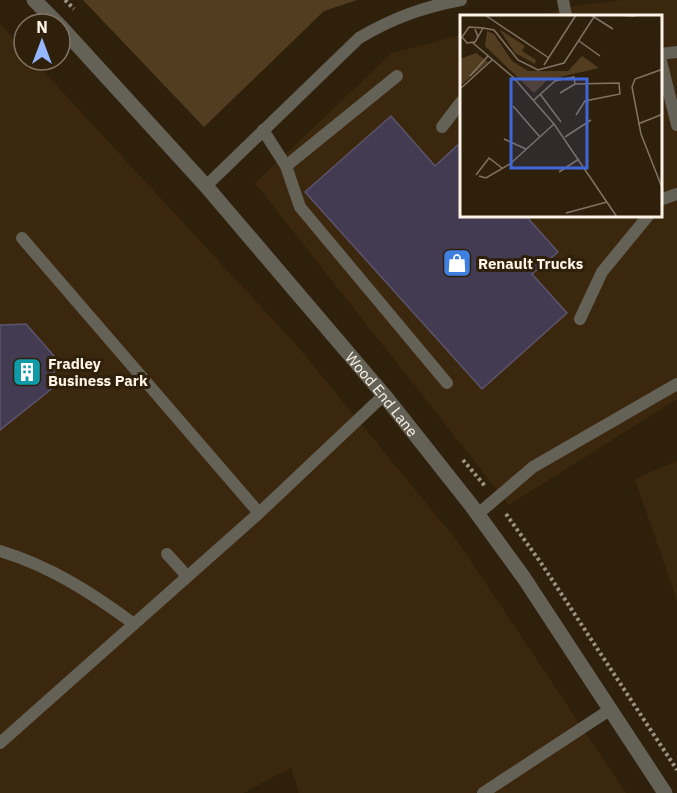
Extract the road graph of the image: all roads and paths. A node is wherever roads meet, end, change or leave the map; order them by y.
1 (34, 0) edge
2 (461, 0) edge
3 (563, 0) edge
4 (46, 12) edge
5 (566, 15) edge
6 (72, 39) edge
7 (677, 52) edge
8 (662, 55) edge
9 (662, 63) edge
10 (397, 76) dead end
11 (460, 103) edge
12 (677, 126) edge
13 (442, 127) dead end
14 (263, 130) junction
15 (286, 166) junction
16 (206, 186) junction
17 (677, 194) edge
18 (662, 199) edge
19 (646, 218) edge
20 (22, 238) dead end
21 (580, 319) dead end
22 (447, 383) dead end
23 (677, 384) edge
24 (384, 395) junction
25 (259, 513) junction
26 (478, 514) junction
27 (0, 551) edge
28 (167, 554) dead end
29 (187, 576) junction
30 (134, 624) junction
31 (610, 709) junction
32 (0, 743) edge
33 (483, 793) edge
34 (665, 793) edge

1 - 4 street, Wood End Lane
2 - 14 lane
3 - 5 lane
6 - 16 street, Wood End Lane
7 - 8 lane
9 - 12 lane
10 - 15 lane
11 - 13 lane
14 - 15 lane
14 - 16 lane
15 - 22 lane
16 - 24 street, Wood End Lane
17 - 18 lane
19 - 21 lane
20 - 25 lane
23 - 26 lane
24 - 25 lane
24 - 26 street, Wood End Lane
25 - 29 lane
26 - 31 street, Wood End Lane
27 - 30 lane
28 - 29 lane
29 - 30 lane
30 - 32 lane
31 - 33 lane
31 - 34 street, Wood End Lane

